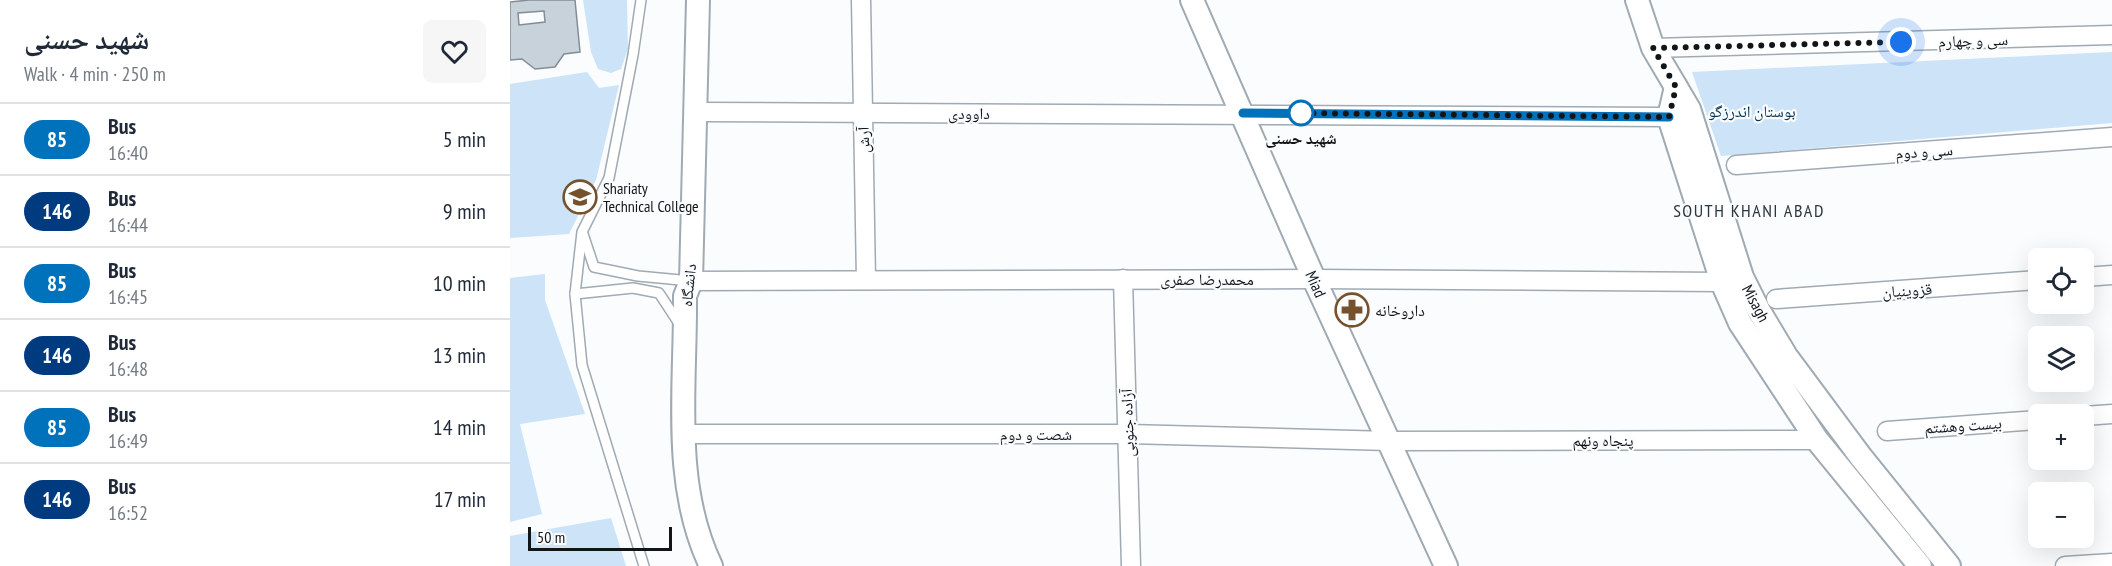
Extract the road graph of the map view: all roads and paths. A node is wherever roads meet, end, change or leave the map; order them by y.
1 (640, 0) edge
2 (698, 0) edge
3 (861, 0) edge
4 (1192, 0) edge
5 (1637, 0) edge
6 (2112, 35) edge
7 (1653, 48) junction
8 (1676, 87) junction
9 (694, 112) junction
10 (863, 113) junction
11 (1243, 113) junction
12 (1669, 117) junction
13 (2112, 137) edge
14 (1736, 165) dead end
15 (582, 232) junction
16 (2112, 275) edge
17 (2094, 276) edge
18 (1124, 279) junction
19 (1314, 279) junction
20 (1732, 279) junction
21 (866, 280) junction
22 (691, 281) junction
23 (2028, 281) edge
24 (575, 294) junction
25 (1776, 299) dead end
26 (686, 333) junction
27 (2112, 414) edge
28 (2094, 415) edge
29 (2028, 421) edge
30 (1887, 431) dead end
31 (683, 434) junction
32 (1128, 434) junction
33 (1817, 440) junction
34 (1389, 441) junction
35 (2112, 563) edge
36 (644, 566) edge
37 (711, 566) edge
38 (1131, 566) edge
39 (1446, 566) edge
40 (1920, 566) edge
41 (1949, 566) edge
42 (2066, 566) edge

1 - 15 lane
2 - 9 street, دانشگاه
3 - 10 street, آرش
4 - 11 street, Miad
5 - 7 street, Misagh
6 - 7 street, سی و چهارم
7 - 8 street, Misagh
8 - 12 street
8 - 20 street, Misagh
9 - 10 street, داوودی
9 - 22 street, دانشگاه
10 - 11 street, داوودی
10 - 21 street, آرش
11 - 12 street, داوودی
11 - 19 street, Miad
12 - 20 street, Misagh
13 - 14 street, سی و دوم
15 - 22 lane
15 - 24 lane
16 - 17 street
18 - 19 street, محمدرضا صفری
18 - 21 street, محمدرضا صفری
18 - 32 street, آزاده جنوبی
19 - 20 street, محمدرضا صفری
19 - 34 street, Miad
20 - 33 street, Misagh
20 - 41 street, Misagh
21 - 22 street, محمدرضا صفری
22 - 26 street, دانشگاه
23 - 25 street, قزوینیان
24 - 26 lane
24 - 36 lane
26 - 31 street, دانشگاه
27 - 28 street
29 - 30 street, بیست وهشتم
31 - 32 street, شصت و دوم
31 - 37 street, دانشگاه
32 - 34 street, شصت و دوم
32 - 38 street, آزاده جنوبی
33 - 34 street, پنجاه ونهم
33 - 40 street, Misagh
34 - 39 street, Miad
35 - 42 street

